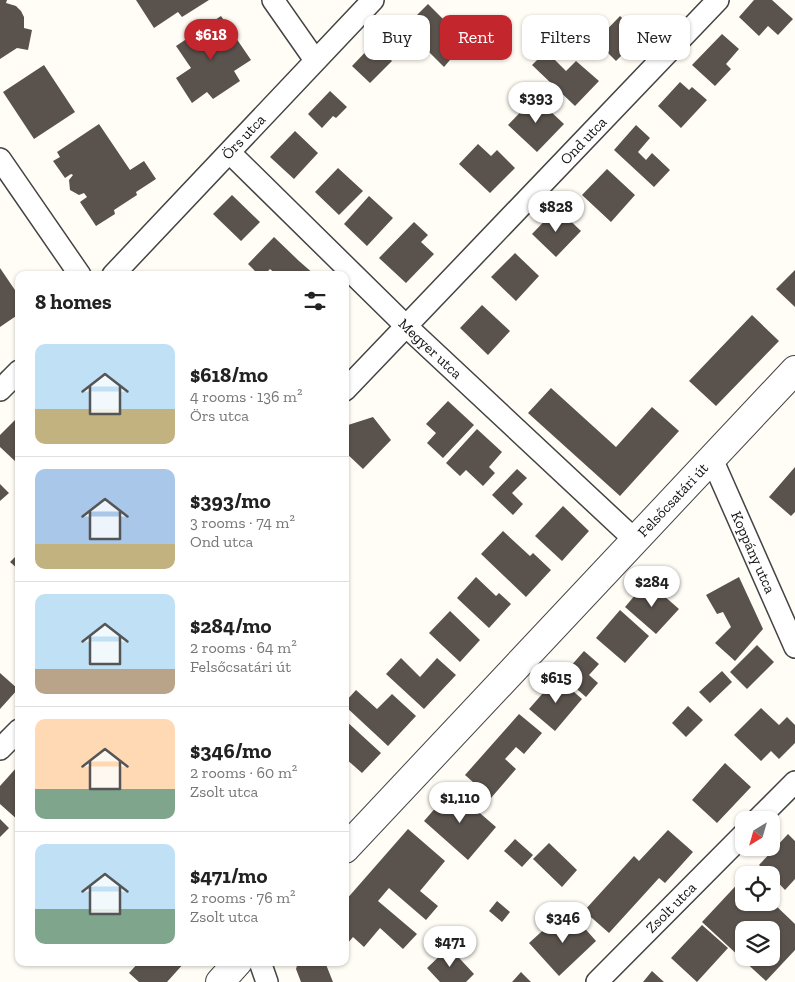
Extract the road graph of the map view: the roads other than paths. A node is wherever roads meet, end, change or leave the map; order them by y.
1 (273, 0) edge
2 (373, 0) edge
3 (718, 0) edge
4 (315, 60) junction
5 (230, 153) junction
6 (0, 159) edge
7 (77, 271) edge
8 (117, 271) edge
9 (406, 326) junction
10 (795, 370) edge
11 (15, 375) edge
12 (349, 386) edge
13 (0, 390) edge
14 (712, 459) junction
15 (635, 540) junction
16 (795, 647) edge
17 (15, 734) edge
18 (0, 749) edge
19 (795, 782) edge
20 (766, 811) edge
21 (735, 843) edge
22 (349, 845) edge
23 (234, 966) edge
24 (261, 966) edge
25 (220, 982) edge
26 (267, 982) edge
27 (597, 982) edge

1 - 4 street
2 - 4 street, Örs utca
3 - 9 street, Ond utca
4 - 5 street, Örs utca
5 - 8 street, Örs utca
5 - 9 street, Megyer utca
6 - 7 street
9 - 12 street, Ond utca
9 - 15 street, Megyer utca
10 - 14 street, Felsőcsatári út
11 - 13 street
14 - 15 street, Felsőcsatári út
14 - 16 street, Koppány utca
15 - 22 street, Felsőcsatári út
17 - 18 street
19 - 20 street
21 - 27 street, Zsolt utca
23 - 25 street
24 - 26 street

